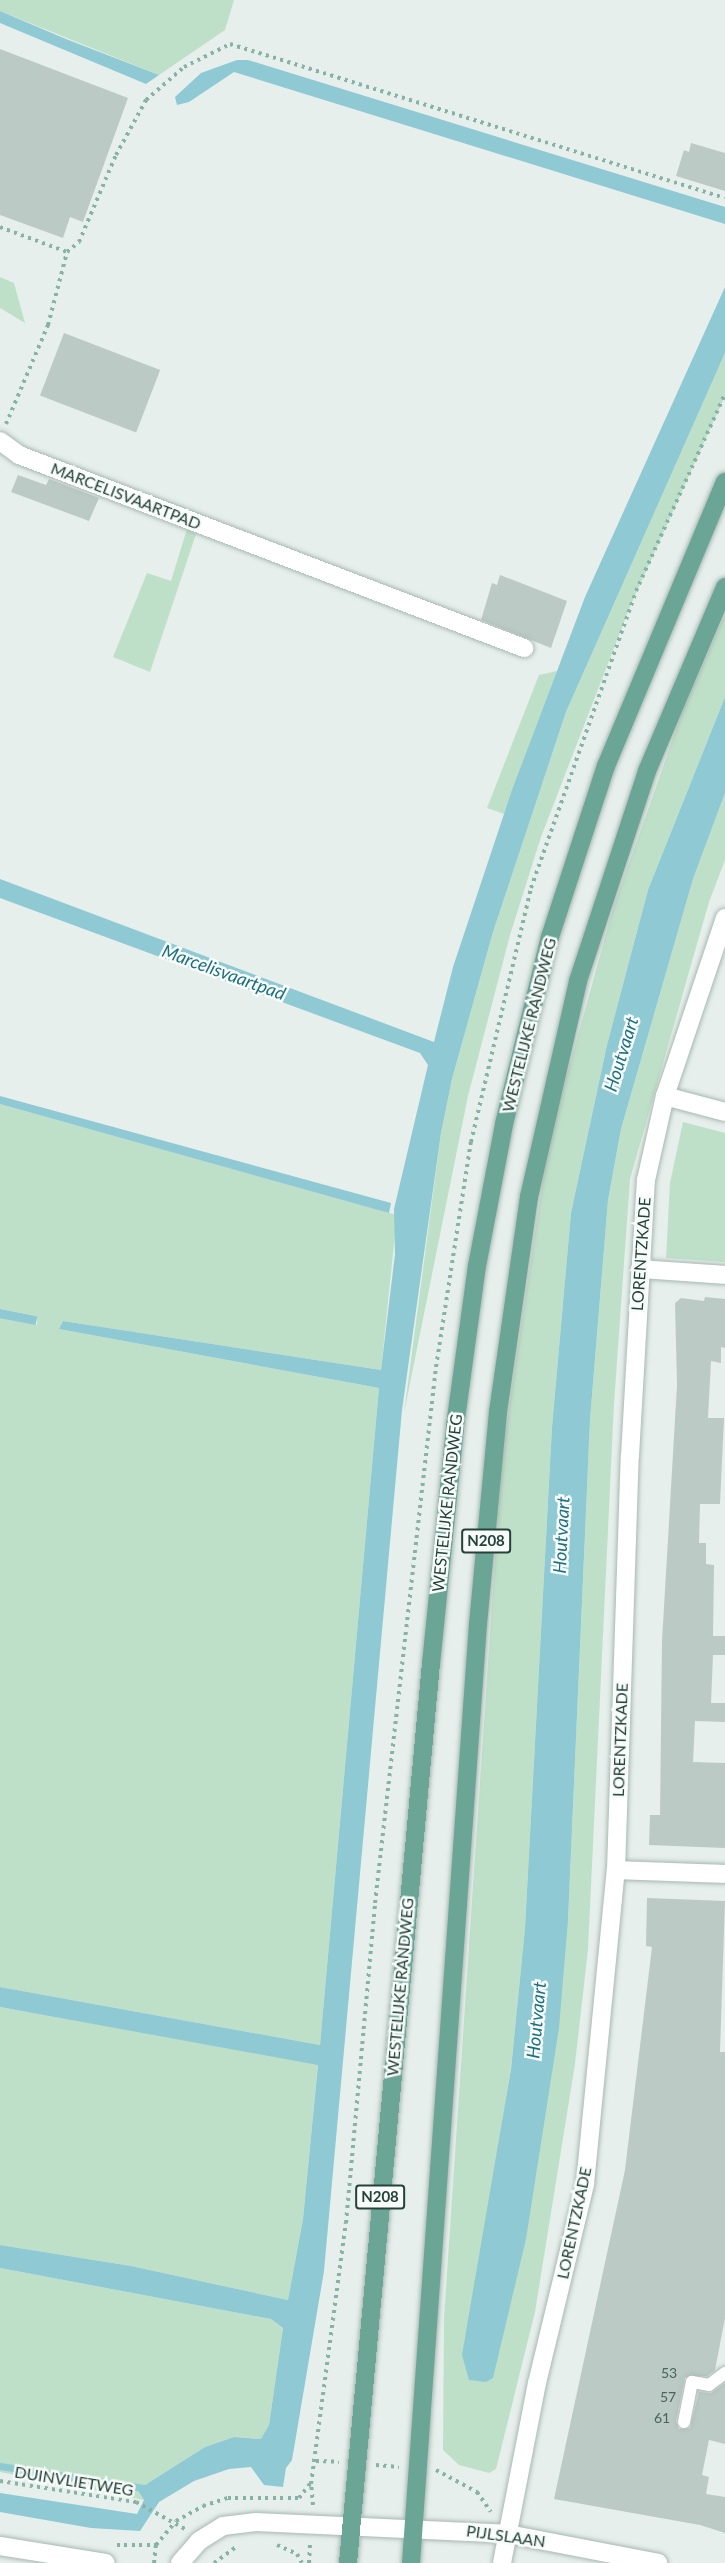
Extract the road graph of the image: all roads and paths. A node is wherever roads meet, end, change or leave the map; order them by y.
1 (725, 198) edge
2 (0, 227) edge
3 (67, 252) junction
4 (2, 435) edge
5 (725, 482) edge
6 (725, 587) edge
7 (524, 648) dead end
8 (725, 918) edge
9 (664, 1096) junction
10 (725, 1112) edge
11 (640, 1269) junction
12 (725, 1275) edge
13 (616, 1870) junction
14 (725, 1874) edge
15 (725, 2373) edge
16 (684, 2422) dead end
17 (316, 2461) dead end
18 (0, 2481) edge
19 (176, 2521) junction
20 (414, 2527) junction
21 (351, 2528) junction
22 (508, 2534) junction
23 (246, 2545) dead end
24 (277, 2545) dead end
25 (0, 2546) edge
26 (106, 2563) edge
27 (154, 2563) edge
28 (180, 2563) edge
29 (214, 2563) edge
30 (302, 2563) edge
31 (348, 2563) edge
32 (411, 2563) edge
33 (502, 2563) edge
34 (658, 2563) edge

1 - 3 path
2 - 3 path
3 - 4 path
4 - 7 street, MARCELISVAARTPAD
5 - 21 main road, WESTELIJKE RANDWEG / N208
6 - 20 main road, N208
8 - 9 street, LORENTZKADE
9 - 10 street
9 - 11 street, LORENTZKADE
11 - 12 street
11 - 13 street, LORENTZKADE
13 - 14 street
13 - 22 street, LORENTZKADE
15 - 16 lane
17 - 19 path
18 - 19 path, DUINVLIETWEG
19 - 27 path
20 - 21 street, PIJLSLAAN
20 - 22 street, PIJLSLAAN
20 - 32 main road, N208
21 - 28 street, PIJLSLAAN
21 - 31 main road, WESTELIJKE RANDWEG / N208
22 - 33 street, LORENTZKADE
22 - 34 street, PIJLSLAAN
23 - 29 path
24 - 30 path
25 - 26 street

